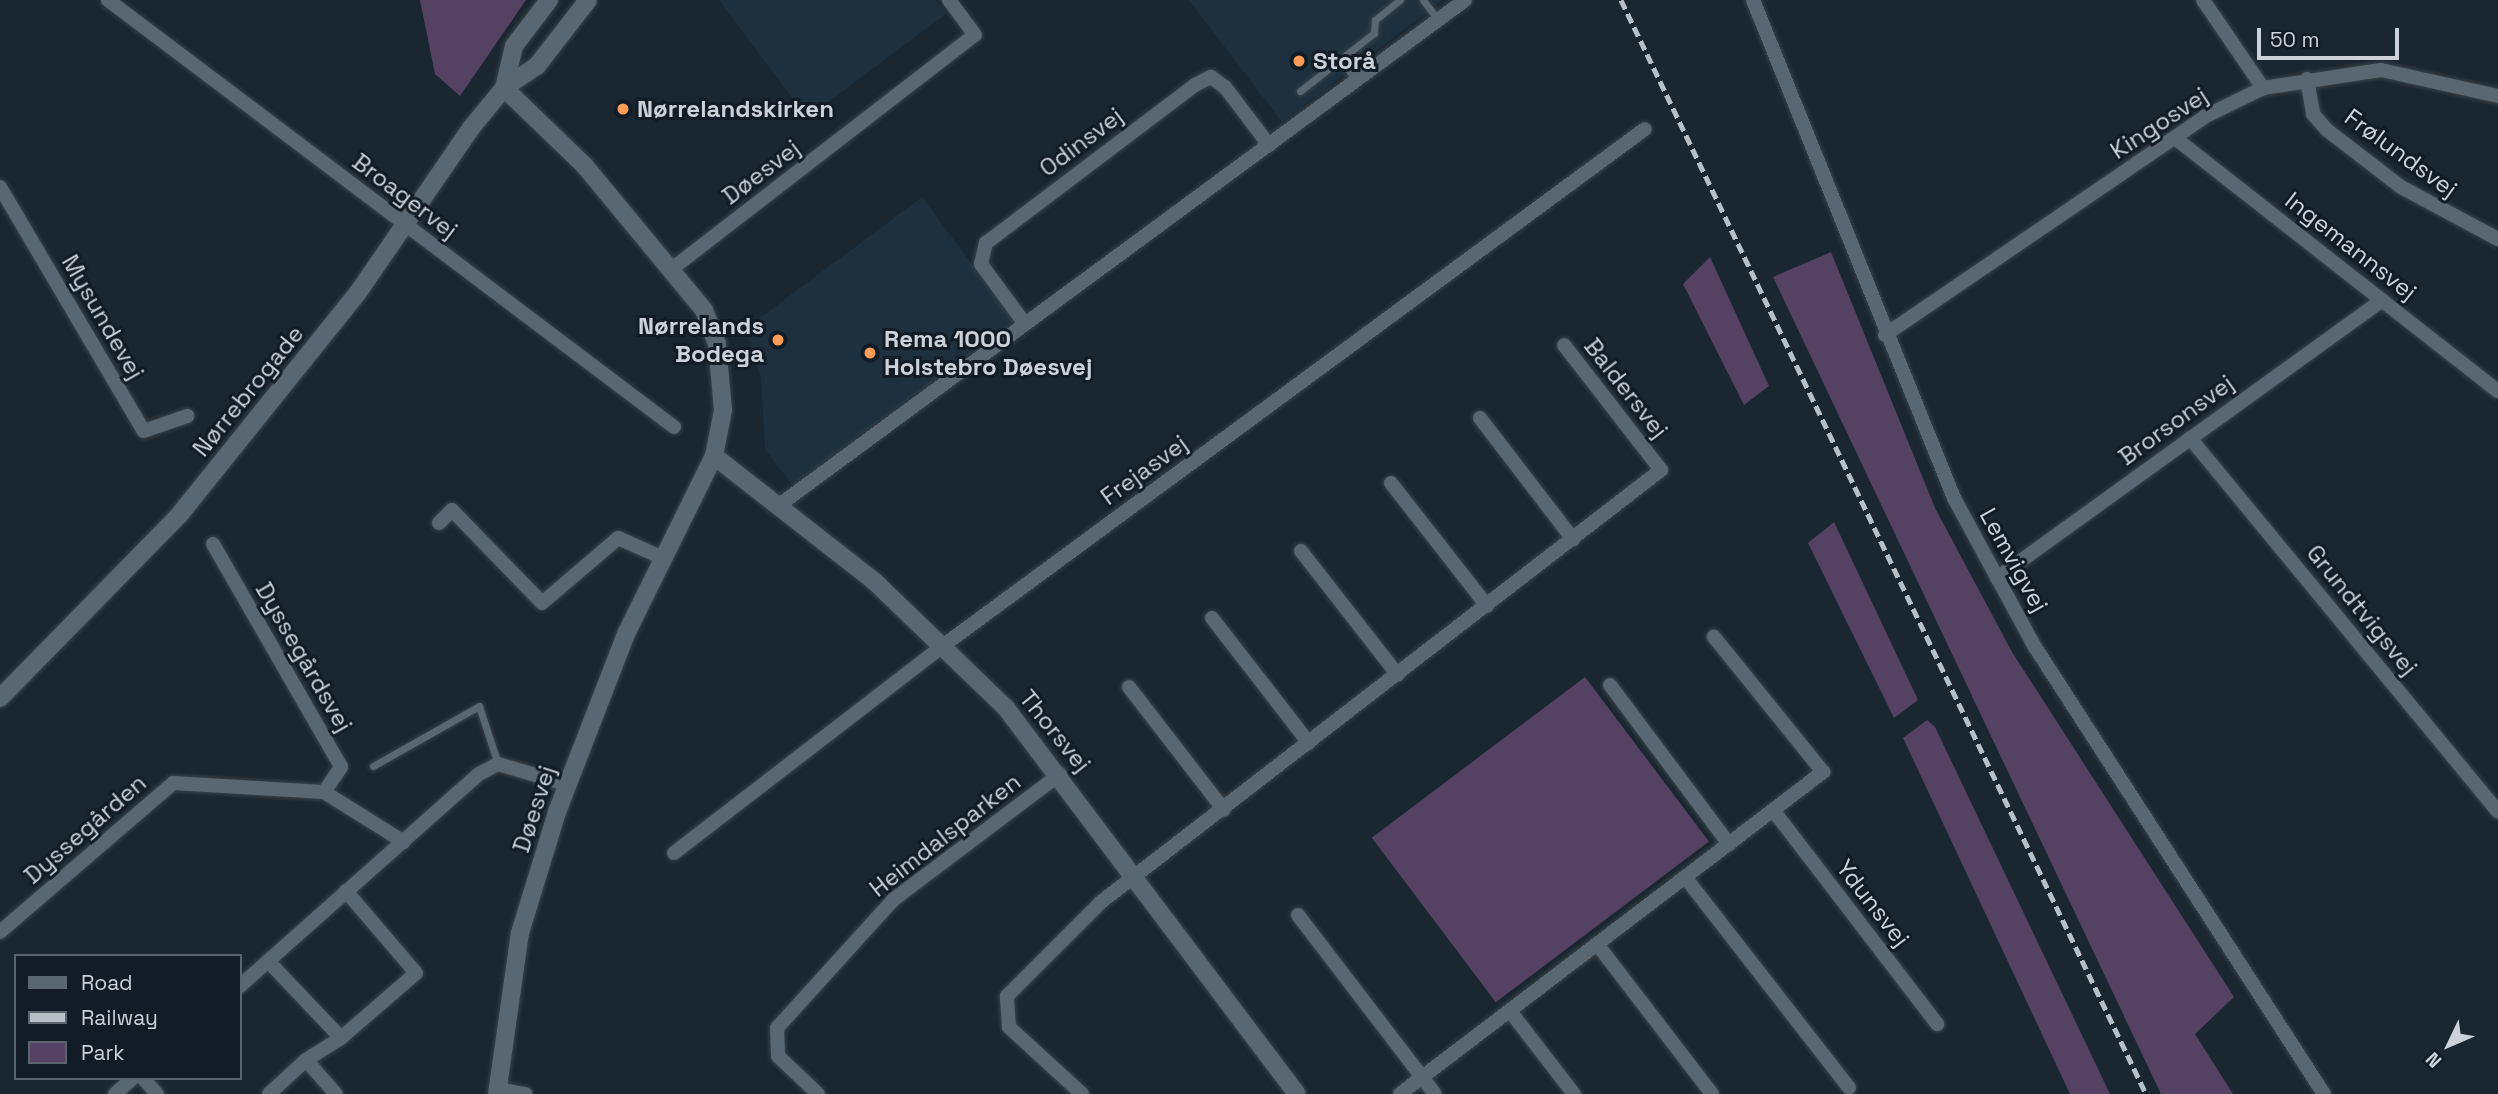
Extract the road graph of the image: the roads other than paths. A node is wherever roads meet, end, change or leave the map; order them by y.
1 (108, 0) edge
2 (549, 0) edge
3 (587, 0) edge
4 (949, 0) edge
5 (1400, 0) edge
6 (1423, 0) edge
7 (1465, 0) edge
8 (1753, 0) edge
9 (2203, 0) edge
10 (1438, 20) junction
11 (1340, 59) junction
12 (2307, 79) junction
13 (1356, 80) junction
14 (504, 88) junction
15 (2263, 88) junction
16 (1300, 91) dead end
17 (2498, 96) edge
18 (1645, 129) dead end
19 (2175, 138) junction
20 (1269, 145) junction
21 (0, 187) edge
22 (405, 225) junction
23 (2498, 239) edge
24 (673, 268) junction
25 (2382, 300) junction
26 (1025, 324) junction
27 (1885, 335) junction
28 (1564, 345) dead end
29 (2498, 391) edge
30 (187, 416) dead end
31 (1480, 418) dead end
32 (674, 427) dead end
33 (2190, 438) junction
34 (714, 456) junction
35 (1391, 483) dead end
36 (778, 506) junction
37 (439, 523) dead end
38 (1573, 539) junction
39 (213, 544) dead end
40 (1301, 551) dead end
41 (663, 558) junction
42 (1997, 578) junction
43 (1487, 606) junction
44 (1212, 618) dead end
45 (1714, 637) dead end
46 (944, 645) junction
47 (1398, 675) junction
48 (1611, 685) dead end
49 (1129, 687) dead end
50 (0, 698) edge
51 (1309, 744) junction
52 (498, 764) junction
53 (373, 766) dead end
54 (1060, 774) junction
55 (566, 784) junction
56 (324, 792) junction
57 (1224, 810) junction
58 (1773, 810) junction
59 (2498, 812) edge
60 (404, 842) junction
61 (1728, 844) junction
62 (674, 852) dead end
63 (1134, 877) junction
64 (1685, 877) junction
65 (346, 891) junction
66 (1298, 915) dead end
67 (0, 932) edge
68 (1597, 944) junction
69 (268, 961) junction
70 (242, 984) edge
71 (1510, 1011) junction
72 (1937, 1024) dead end
73 (341, 1038) junction
74 (306, 1060) junction
75 (1422, 1077) junction
76 (131, 1080) edge
77 (145, 1080) edge
78 (1849, 1088) dead end
79 (1289, 1090) edge
80 (497, 1092) edge
81 (115, 1094) edge
82 (157, 1094) edge
83 (269, 1094) edge
84 (336, 1094) edge
85 (526, 1094) edge
86 (818, 1094) edge
87 (1082, 1094) edge
88 (1400, 1094) edge
89 (1435, 1094) edge
90 (1574, 1094) edge
91 (1712, 1094) edge
92 (2324, 1094) edge

1 - 22 street, Broagervej
2 - 14 street, Nørrebrogade
3 - 14 street, Nørrebrogade
4 - 24 street, Døesvej
5 - 11 lane
6 - 10 lane
7 - 10 street
8 - 27 street, Lemvigvej
9 - 15 street
10 - 13 street
11 - 13 lane
11 - 16 lane
12 - 15 street, Kingosvej
12 - 17 street, Kingosvej
12 - 23 street, Frølundsvej
13 - 20 street
14 - 22 street, Nørrebrogade
14 - 24 street, Døesvej
15 - 19 street, Kingosvej
18 - 46 street, Frejasvej
19 - 25 street, Ingemannsvej
19 - 27 street, Kingosvej
20 - 26 street
20 - 26 street, Odinsvej
21 - 30 street, Mysundevej
22 - 32 street, Broagervej
22 - 50 street, Nørrebrogade
24 - 34 street, Døesvej
25 - 29 street, Ingemannsvej
25 - 33 street, Brorsonsvej
26 - 36 street
27 - 42 street, Lemvigvej
28 - 38 street, Baldersvej
31 - 38 street
33 - 42 street, Brorsonsvej
33 - 59 street, Grundtvigsvej
34 - 36 street, Thorsvej
34 - 41 street, Døesvej
35 - 43 street
36 - 46 street, Thorsvej
37 - 41 street
38 - 43 street, Baldersvej
39 - 56 street, Dyssegårdsvej
40 - 47 street
41 - 55 street, Døesvej
42 - 92 street, Lemvigvej
43 - 47 street, Baldersvej
44 - 51 street
45 - 58 street
46 - 54 street, Thorsvej
46 - 62 street, Frejasvej
47 - 51 street, Baldersvej
48 - 61 street
49 - 57 street
51 - 57 street, Baldersvej
52 - 53 lane
52 - 55 street
52 - 60 street
54 - 63 street, Thorsvej
54 - 86 street, Heimdalsparken
55 - 80 street, Døesvej
56 - 60 street, Dyssegården
56 - 67 street, Dyssegården
57 - 63 street, Baldersvej
58 - 61 street
58 - 72 street, Ydunsvej
60 - 65 street
61 - 64 street
63 - 79 street, Thorsvej
63 - 87 street
64 - 68 street
64 - 78 street
65 - 69 street
65 - 73 street
66 - 75 street
68 - 71 street
68 - 91 street
69 - 70 street
69 - 73 street
71 - 75 street
71 - 90 street
73 - 74 street
74 - 83 street
74 - 84 street
75 - 88 street
75 - 89 street
76 - 81 street
77 - 82 street
80 - 85 street, Døesvej

